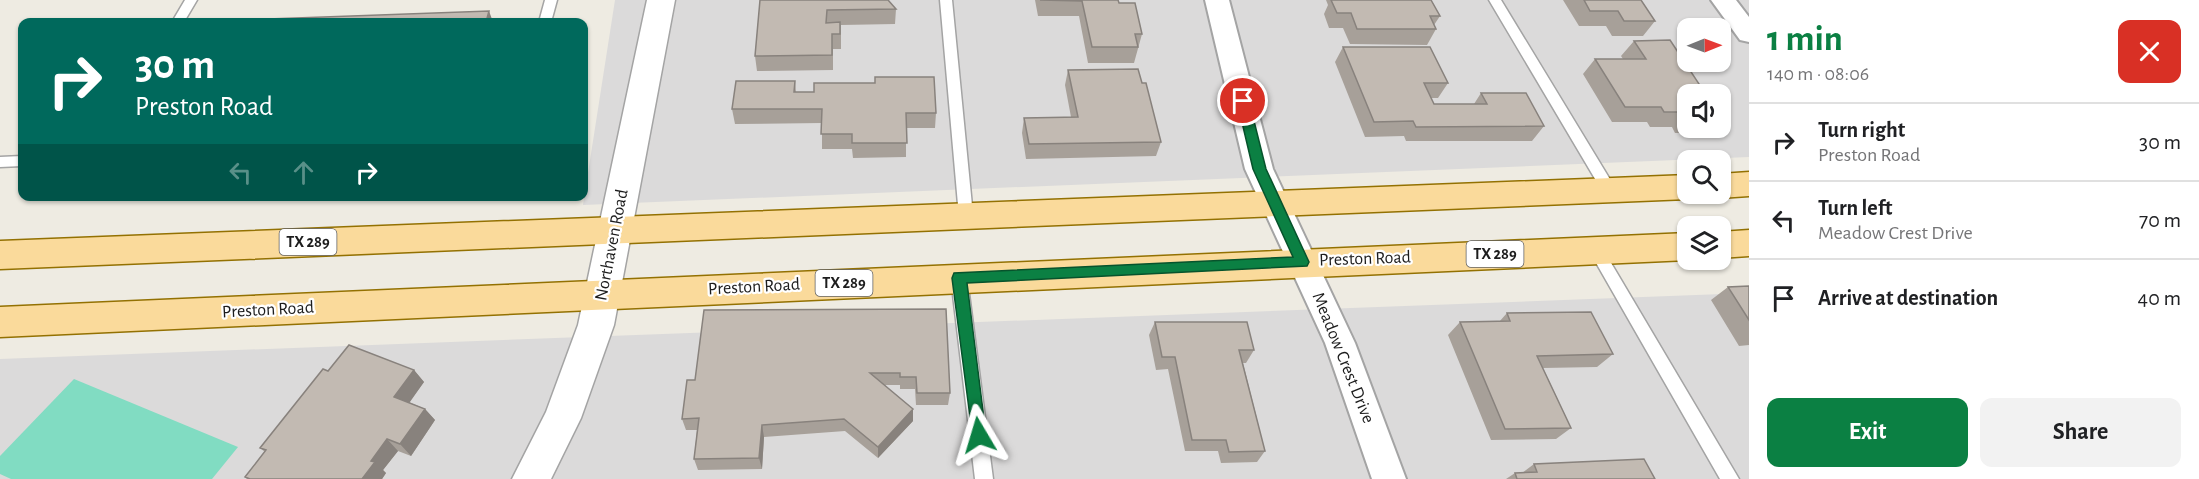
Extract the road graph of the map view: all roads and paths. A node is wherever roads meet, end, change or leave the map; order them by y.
1 (191, 0) edge
2 (551, 0) edge
3 (661, 0) edge
4 (946, 0) edge
5 (1217, 0) edge
6 (1495, 0) edge
7 (1723, 0) edge
8 (180, 18) edge
9 (546, 18) edge
10 (1749, 34) edge
11 (18, 161) edge
12 (0, 162) edge
13 (1749, 184) edge
14 (1731, 185) edge
15 (1677, 187) edge
16 (1609, 190) junction
17 (1276, 204) junction
18 (966, 216) junction
19 (615, 229) junction
20 (1749, 243) edge
21 (1731, 244) edge
22 (1677, 246) edge
23 (1596, 250) junction
24 (0, 255) edge
25 (1302, 262) junction
26 (959, 278) junction
27 (603, 294) junction
28 (0, 322) edge
29 (531, 479) edge
30 (984, 479) edge
31 (1389, 479) edge
32 (1730, 479) edge

1 - 8 lane
2 - 9 lane
3 - 19 street, Northaven Road
4 - 18 lane
5 - 17 street, Meadow Crest Drive
6 - 16 lane
7 - 10 street
11 - 12 lane
13 - 14 main road
15 - 16 main road, TX 289
16 - 17 main road, TX 289
17 - 18 main road, TX 289
17 - 25 street, Meadow Crest Drive
18 - 19 main road, TX 289
19 - 24 main road, TX 289
19 - 27 street, Northaven Road
20 - 21 main road
22 - 23 main road, Preston Road / TX 289
23 - 25 main road, Preston Road / TX 289
23 - 32 lane
25 - 26 main road, Preston Road / TX 289
25 - 31 street, Meadow Crest Drive
26 - 27 main road, Preston Road / TX 289
26 - 30 lane
27 - 28 main road, Preston Road / TX 289
27 - 29 street, Northaven Road

